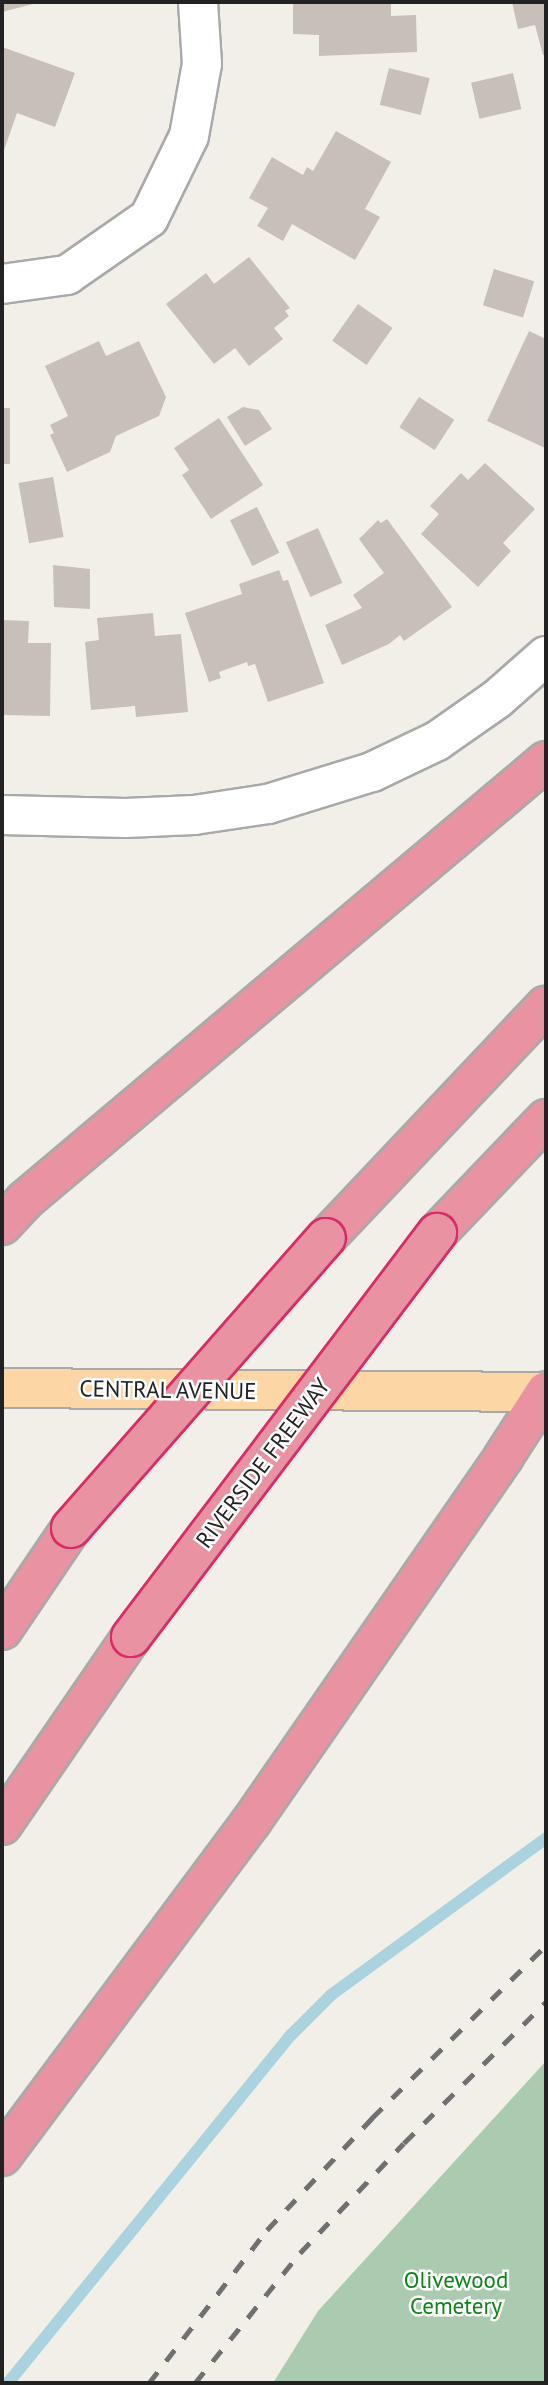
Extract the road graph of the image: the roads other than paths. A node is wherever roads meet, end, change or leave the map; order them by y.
1 (198, 2) edge
2 (2, 284) edge
3 (546, 656) edge
4 (546, 761) edge
5 (2, 815) edge
6 (546, 1005) edge
7 (546, 1119) edge
8 (2, 1225) edge
9 (2, 1388) edge
10 (546, 1393) edge
11 (2, 1630) edge
12 (2, 1825) edge
13 (2, 2156) edge

1 - 2 street
3 - 5 street
4 - 8 highway
6 - 11 highway, bridge
7 - 12 highway, RIVERSIDE FREEWAY, bridge
9 - 10 main road, CENTRAL AVENUE
10 - 13 highway

